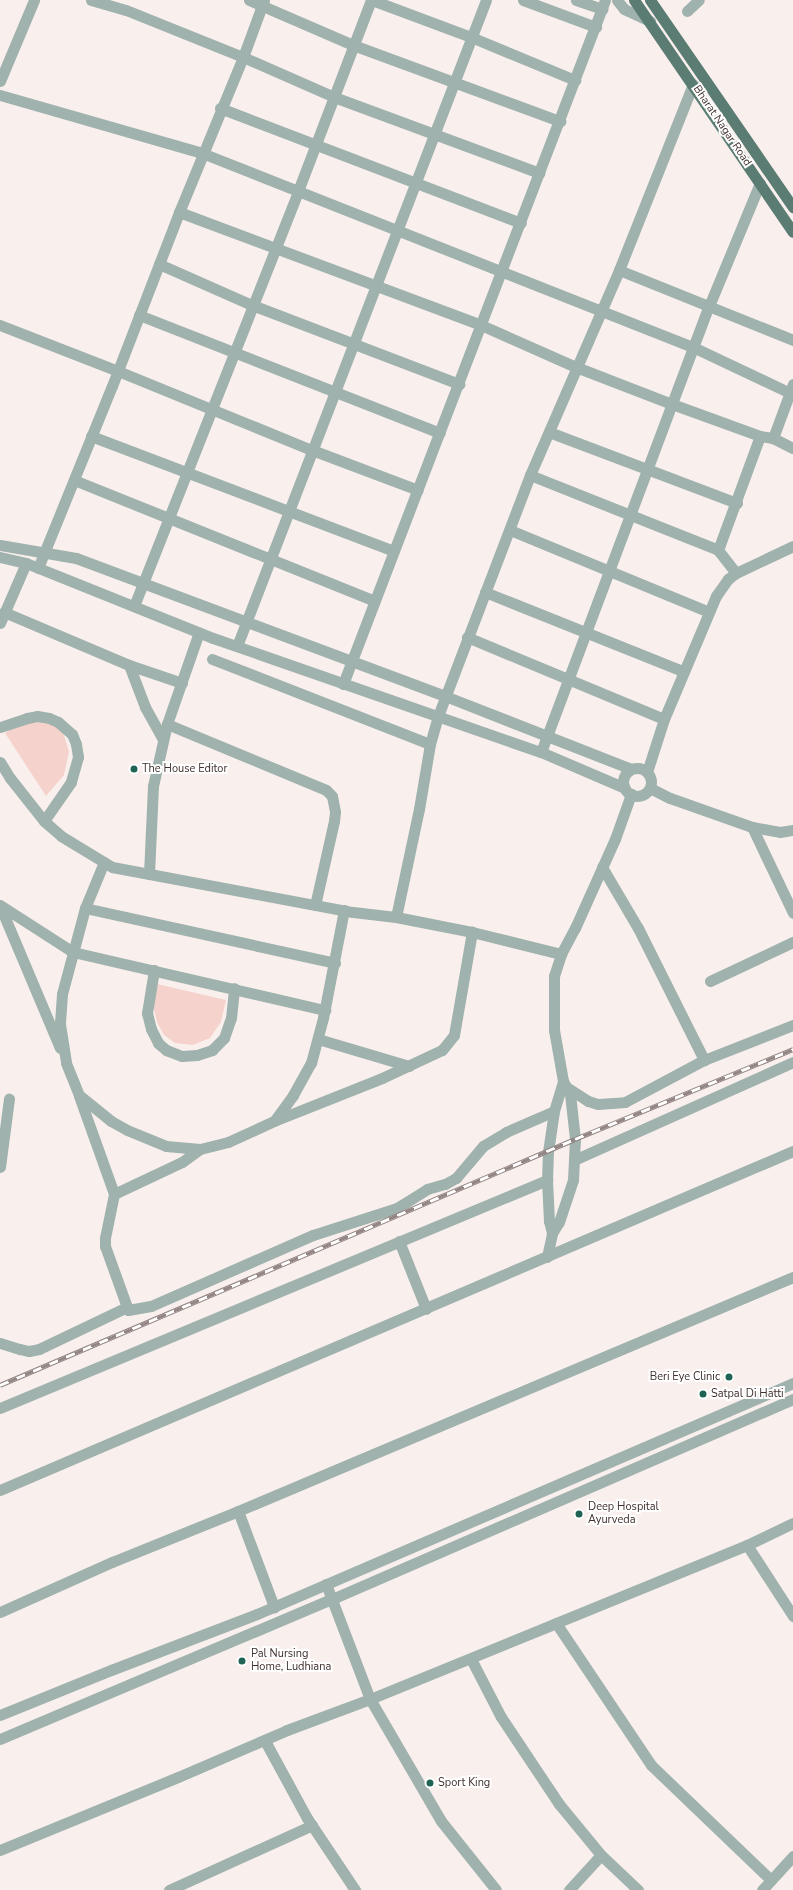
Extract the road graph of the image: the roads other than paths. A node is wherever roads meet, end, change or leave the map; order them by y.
1 (34, 0) edge
2 (91, 0) edge
3 (250, 0) edge
4 (372, 0) edge
5 (486, 0) edge
6 (523, 0) edge
7 (576, 0) edge
8 (617, 0) edge
9 (650, 0) edge
10 (699, 0) edge
11 (262, 3) edge
12 (637, 3) edge
13 (604, 4) edge
14 (658, 5) edge
15 (687, 11) dead end
16 (650, 21) junction
17 (596, 27) junction
18 (471, 37) junction
19 (354, 45) junction
20 (243, 57) junction
21 (575, 80) junction
22 (454, 81) junction
23 (0, 82) edge
24 (693, 84) junction
25 (0, 95) edge
26 (334, 97) junction
27 (220, 108) junction
28 (560, 121) junction
29 (434, 133) junction
30 (316, 144) junction
31 (202, 153) junction
32 (540, 174) junction
33 (416, 181) junction
34 (760, 183) junction
35 (298, 191) junction
36 (793, 207) edge
37 (179, 212) junction
38 (520, 223) junction
39 (397, 229) junction
40 (793, 232) edge
41 (274, 248) junction
42 (159, 264) junction
43 (619, 270) junction
44 (501, 271) junction
45 (376, 286) junction
46 (252, 305) junction
47 (709, 306) junction
48 (600, 311) junction
49 (139, 315) junction
50 (0, 325) edge
51 (481, 325) junction
52 (793, 340) edge
53 (353, 345) junction
54 (695, 348) junction
55 (233, 352) junction
56 (576, 367) junction
57 (118, 370) junction
58 (459, 384) junction
59 (791, 389) edge
60 (335, 392) junction
61 (672, 404) junction
62 (211, 408) junction
63 (549, 432) junction
64 (440, 433) junction
65 (91, 436) junction
66 (760, 436) junction
67 (773, 438) junction
68 (793, 448) edge
69 (312, 450) junction
70 (648, 469) junction
71 (186, 472) junction
72 (530, 475) junction
73 (74, 480) junction
74 (418, 490) junction
75 (737, 503) junction
76 (288, 511) junction
77 (630, 515) junction
78 (168, 519) junction
79 (510, 530) junction
80 (0, 545) edge
81 (793, 546) edge
82 (718, 550) junction
83 (394, 551) junction
84 (44, 552) junction
85 (0, 557) edge
86 (270, 560) junction
87 (26, 563) junction
88 (38, 568) junction
89 (609, 572) junction
90 (736, 573) junction
91 (143, 583) junction
92 (486, 592) junction
93 (375, 601) junction
94 (134, 606) junction
95 (4, 612) junction
96 (709, 612) junction
97 (246, 622) junction
98 (0, 623) edge
99 (199, 632) junction
100 (586, 632) junction
101 (467, 637) junction
102 (237, 646) junction
103 (212, 659) dead end
104 (352, 661) junction
105 (129, 665) junction
106 (683, 671) junction
107 (569, 678) junction
108 (182, 683) junction
109 (343, 684) junction
110 (445, 696) junction
111 (438, 716) junction
112 (664, 719) junction
113 (167, 724) junction
114 (0, 727) edge
115 (547, 735) junction
116 (163, 739) junction
117 (430, 744) junction
118 (541, 752) junction
119 (0, 762) edge
120 (631, 769) junction
121 (647, 772) junction
122 (650, 788) junction
123 (628, 791) junction
124 (44, 821) junction
125 (752, 827) junction
126 (793, 830) edge
127 (104, 862) junction
128 (602, 867) junction
129 (149, 874) junction
130 (788, 890) edge
131 (315, 905) junction
132 (0, 906) edge
133 (85, 908) junction
134 (344, 910) junction
135 (793, 913) edge
136 (396, 917) junction
137 (472, 932) junction
138 (793, 942) edge
139 (73, 952) junction
140 (561, 954) junction
141 (335, 963) junction
142 (154, 970) junction
143 (710, 981) dead end
144 (234, 988) junction
145 (325, 1010) junction
146 (793, 1025) edge
147 (318, 1039) junction
148 (704, 1060) junction
149 (793, 1062) edge
150 (66, 1063) junction
151 (409, 1066) junction
152 (565, 1085) junction
153 (79, 1095) junction
154 (9, 1099) dead end
155 (554, 1111) junction
156 (274, 1121) junction
157 (2, 1127) edge
158 (200, 1149) junction
159 (793, 1151) edge
160 (574, 1160) junction
161 (0, 1167) edge
162 (546, 1180) junction
163 (114, 1194) junction
164 (552, 1233) junction
165 (399, 1241) junction
166 (547, 1257) junction
167 (793, 1277) edge
168 (126, 1307) junction
169 (426, 1309) junction
170 (0, 1343) edge
171 (793, 1384) edge
172 (793, 1399) edge
173 (0, 1408) edge
174 (0, 1490) edge
175 (238, 1511) junction
176 (793, 1523) edge
177 (747, 1545) junction
178 (326, 1584) junction
179 (332, 1599) junction
180 (274, 1607) junction
181 (0, 1612) edge
182 (793, 1616) edge
183 (556, 1624) junction
184 (471, 1659) junction
185 (370, 1700) junction
186 (0, 1715) edge
187 (0, 1739) edge
188 (265, 1741) junction
189 (312, 1825) junction
190 (0, 1850) edge
191 (601, 1855) junction
192 (793, 1856) edge
193 (771, 1880) junction
194 (169, 1890) edge
195 (356, 1890) edge
196 (496, 1890) edge
197 (569, 1890) edge
198 (638, 1890) edge
199 (762, 1890) edge

1 - 23 street
2 - 20 street
3 - 11 street
4 - 18 street
4 - 19 street
5 - 18 street
6 - 17 street
7 - 13 street
8 - 16 street
9 - 14 main road, Bharat Nagar Road
10 - 15 street
11 - 19 street
11 - 20 street
12 - 16 main road, Bharat Nagar Road
13 - 17 street
14 - 36 main road, Bharat Nagar Road
16 - 24 main road, Bharat Nagar Road
17 - 21 street
18 - 21 street
18 - 22 street
19 - 22 street
19 - 26 street
20 - 26 street
20 - 27 street
21 - 28 street
22 - 28 street
22 - 29 street
24 - 34 main road, Bharat Nagar Road
24 - 43 street
25 - 31 street
26 - 29 street
26 - 30 street
27 - 30 street
27 - 31 street
28 - 32 street
29 - 32 street
29 - 33 street
30 - 33 street
30 - 35 street
31 - 35 street
31 - 37 street
32 - 38 street
33 - 38 street
33 - 39 street
34 - 40 main road, Bharat Nagar Road
34 - 47 street
35 - 39 street
35 - 41 street
37 - 41 street
37 - 42 street
38 - 44 street
39 - 44 street
39 - 45 street
41 - 45 street
41 - 46 street
42 - 46 street
42 - 49 street
43 - 47 street
43 - 48 street
44 - 48 street
44 - 51 street
45 - 51 street
45 - 53 street
46 - 53 street
46 - 55 street
47 - 52 street
47 - 54 street
48 - 54 street
48 - 56 street
49 - 55 street
49 - 57 street
50 - 57 street
51 - 56 street
51 - 58 street
53 - 58 street
53 - 60 street
54 - 59 street
54 - 61 street
55 - 60 street
55 - 62 street
56 - 61 street
56 - 63 street
57 - 62 street
57 - 65 street
58 - 64 street
59 - 67 street
60 - 64 street
60 - 69 street
61 - 66 street
61 - 70 street
62 - 69 street
62 - 71 street
63 - 70 street
63 - 72 street
64 - 74 street
65 - 71 street
65 - 73 street
66 - 67 street
66 - 75 street
67 - 68 street
69 - 74 street
69 - 76 street
70 - 75 street
70 - 77 street
71 - 76 street
71 - 78 street
72 - 77 street
72 - 79 street
73 - 78 street
73 - 84 street
74 - 83 street
75 - 82 street
76 - 83 street
76 - 86 street
77 - 82 street
77 - 89 street
78 - 86 street
78 - 91 street
79 - 89 street
79 - 92 street
80 - 84 street
81 - 90 street
82 - 90 street
83 - 93 street
84 - 88 street
84 - 91 street
85 - 87 street
86 - 93 street
86 - 97 street
87 - 88 street
87 - 95 street
88 - 94 street
89 - 96 street
89 - 100 street
90 - 96 street
91 - 94 street
91 - 97 street
92 - 100 street
92 - 101 street
93 - 104 street
94 - 99 street
95 - 98 street
95 - 105 street
96 - 106 street
97 - 102 street
97 - 104 street
99 - 102 street
99 - 108 street
100 - 106 street
100 - 107 street
101 - 107 street
101 - 110 street
102 - 109 street
103 - 117 street
104 - 109 street
104 - 110 street
105 - 108 street
105 - 116 street
106 - 112 street
107 - 112 street
107 - 115 street
108 - 113 street
109 - 111 street
110 - 111 street
110 - 115 street
111 - 117 street
111 - 118 street
112 - 121 street
113 - 116 street
113 - 131 street
114 - 124 street
115 - 118 street
115 - 120 street
116 - 129 street
117 - 136 street
118 - 123 street
119 - 124 street
120 - 121 street
120 - 123 street
121 - 122 street
122 - 123 street
122 - 125 street
123 - 128 street
124 - 127 street
125 - 126 street
125 - 130 street
127 - 129 street
127 - 133 street
128 - 140 street
128 - 148 street
129 - 131 street
130 - 135 street
131 - 134 street
132 - 139 street
132 - 150 street
133 - 139 street
133 - 141 street
134 - 136 street
134 - 141 street
136 - 137 street
137 - 140 street
137 - 151 street
138 - 143 street
139 - 142 street
139 - 150 street
140 - 152 street
141 - 145 street
142 - 144 street
142 - 144 street
144 - 145 street
145 - 147 street
146 - 148 street
147 - 151 street
147 - 156 street
148 - 152 street
149 - 160 street
150 - 153 street
151 - 156 street
152 - 155 street
152 - 160 street
153 - 158 street
153 - 163 street
154 - 157 street
155 - 162 street
155 - 168 street
156 - 158 street
157 - 161 street
158 - 163 street
159 - 166 street
160 - 164 street
162 - 164 street
162 - 165 street
163 - 168 street
164 - 166 street
165 - 169 street
165 - 173 street
166 - 169 street
167 - 175 street
168 - 170 street
169 - 174 street
171 - 178 street
172 - 179 street
175 - 180 street
175 - 181 street
176 - 177 street
177 - 182 street
177 - 183 street
178 - 179 street
178 - 180 street
179 - 185 street
179 - 187 street
180 - 186 street
183 - 184 street
183 - 193 street
184 - 185 street
184 - 191 street
185 - 188 street
185 - 196 street
188 - 189 street
188 - 190 street
189 - 194 street
189 - 195 street
191 - 197 street
191 - 198 street
192 - 193 street
193 - 199 street

